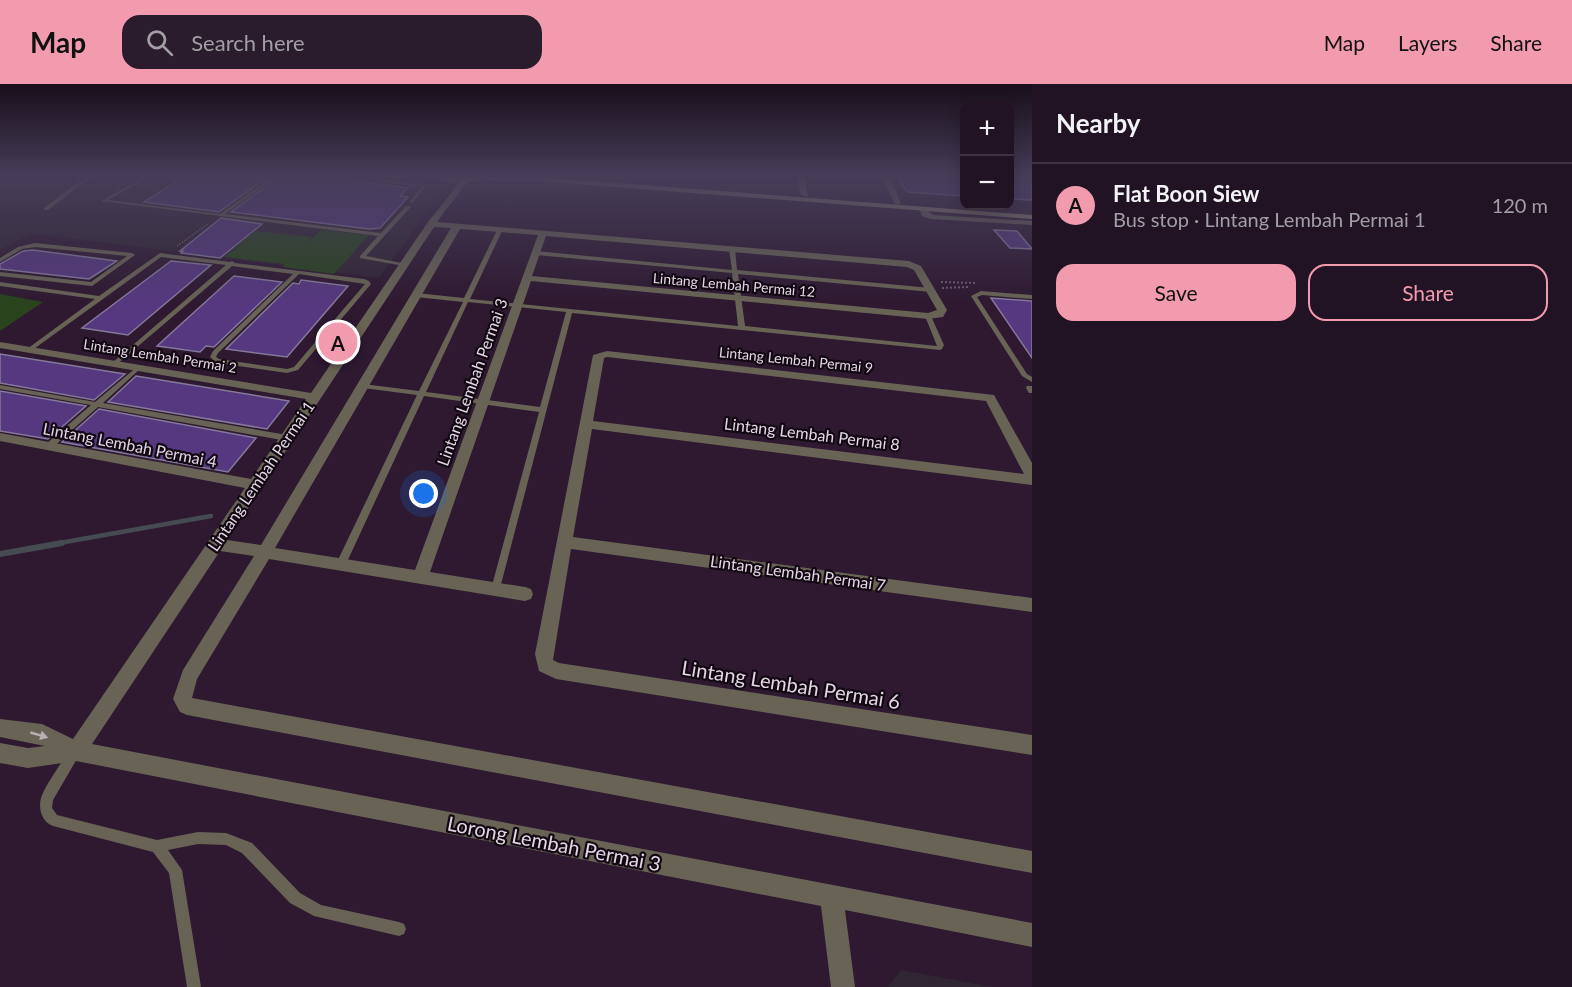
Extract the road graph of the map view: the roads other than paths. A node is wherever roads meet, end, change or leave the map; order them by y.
1 (254, 219) edge
2 (396, 219) edge
3 (434, 219) edge
4 (967, 219) edge
5 (1032, 223) edge
6 (431, 224) junction
7 (457, 226) junction
8 (500, 229) junction
9 (543, 233) junction
10 (382, 235) junction
11 (732, 249) junction
12 (536, 254) junction
13 (0, 260) edge
14 (232, 263) junction
15 (404, 264) junction
16 (298, 272) junction
17 (735, 272) junction
18 (0, 274) edge
19 (527, 279) junction
20 (0, 284) edge
21 (931, 290) junction
22 (416, 295) junction
23 (1032, 297) edge
24 (98, 298) junction
25 (738, 299) junction
26 (465, 300) junction
27 (517, 306) junction
28 (569, 311) junction
29 (934, 316) junction
30 (742, 328) junction
31 (0, 345) edge
32 (29, 350) junction
33 (114, 364) junction
34 (138, 368) junction
35 (363, 386) junction
36 (1031, 386) edge
37 (0, 387) edge
38 (423, 394) junction
39 (314, 397) junction
40 (482, 402) junction
41 (96, 405) junction
42 (543, 410) junction
43 (587, 424) junction
44 (0, 437) edge
45 (287, 438) junction
46 (49, 446) junction
47 (1032, 478) edge
48 (254, 485) junction
49 (565, 542) junction
50 (215, 544) junction
51 (265, 552) junction
52 (341, 564) junction
53 (420, 577) junction
54 (496, 589) junction
55 (525, 594) dead end
56 (1032, 605) edge
57 (0, 728) edge
58 (1032, 745) edge
59 (76, 751) junction
60 (0, 753) edge
61 (157, 846) junction
62 (1032, 862) edge
63 (832, 898) junction
64 (399, 929) dead end
65 (1032, 935) edge
66 (194, 987) edge
67 (843, 987) edge

1 - 10 lane
2 - 10 lane
3 - 6 street, Lintang Lembah Permai 1
4 - 5 street
6 - 7 street
6 - 15 street, Lintang Lembah Permai 1
7 - 8 street
7 - 22 street
8 - 9 street
8 - 26 lane
9 - 11 street
9 - 12 street, Lintang Lembah Permai 3
10 - 15 lane
11 - 17 lane
11 - 21 street
12 - 17 lane
12 - 19 street, Lintang Lembah Permai 3
13 - 18 lane
14 - 16 lane
14 - 24 lane
14 - 33 lane
15 - 39 street, Lintang Lembah Permai 1
16 - 16 lane
17 - 21 lane
17 - 25 lane
19 - 25 street, Lintang Lembah Permai 12
19 - 27 street, Lintang Lembah Permai 3
20 - 24 lane
21 - 29 street
22 - 26 lane
22 - 35 street
23 - 36 lane
24 - 32 lane
25 - 29 street, Lintang Lembah Permai 12
25 - 30 lane
26 - 27 lane
26 - 38 lane
27 - 28 lane
27 - 40 street, Lintang Lembah Permai 3
28 - 30 lane
28 - 42 lane
29 - 30 lane
31 - 32 street, Lintang Lembah Permai 2
32 - 33 street, Lintang Lembah Permai 2
33 - 34 street, Lintang Lembah Permai 2
34 - 39 street, Lintang Lembah Permai 2
34 - 41 lane
35 - 38 lane
35 - 51 street
37 - 41 lane
38 - 40 lane
38 - 52 lane
39 - 45 street, Lintang Lembah Permai 1
40 - 42 lane
40 - 53 street, Lintang Lembah Permai 3
41 - 45 lane
41 - 46 lane
42 - 54 lane
43 - 47 street, Lintang Lembah Permai 8
43 - 47 street, Lintang Lembah Permai 9
43 - 49 street
44 - 46 street, Lintang Lembah Permai 4
45 - 48 street, Lintang Lembah Permai 1
46 - 48 street, Lintang Lembah Permai 4
48 - 50 street, Lintang Lembah Permai 1
49 - 56 street, Lintang Lembah Permai 7
49 - 58 street, Lintang Lembah Permai 6
50 - 51 street
50 - 59 street, Lintang Lembah Permai 1
51 - 52 street
51 - 62 street
52 - 53 street
53 - 54 street
54 - 55 street
57 -> 59 street
59 - 60 street
59 - 61 lane
59 - 63 street, Lorong Lembah Permai 3
61 - 64 lane
61 - 66 lane
63 - 65 street, Lorong Lembah Permai 3
63 - 67 street

